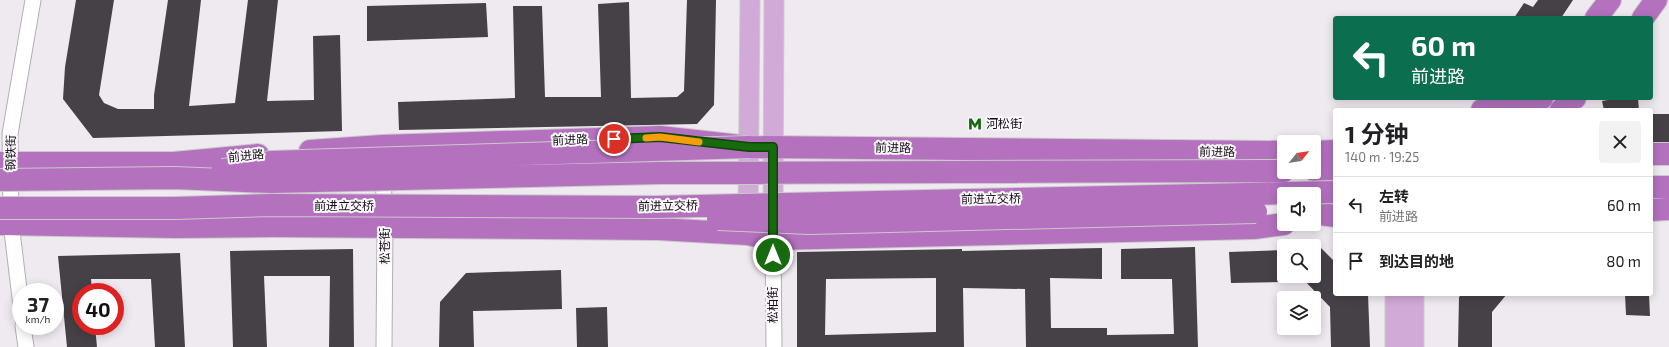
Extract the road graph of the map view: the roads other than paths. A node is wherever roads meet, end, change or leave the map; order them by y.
1 (33, 0) edge
2 (750, 0) edge
3 (774, 0) edge
4 (1610, 0) edge
5 (1627, 0) edge
6 (1656, 0) edge
7 (1598, 16) edge
8 (1615, 16) edge
9 (1644, 16) edge
10 (1504, 100) edge
11 (1539, 100) edge
12 (1573, 100) edge
13 (1486, 108) edge
14 (1527, 108) edge
15 (1563, 108) edge
16 (382, 146) junction
17 (749, 147) junction
18 (773, 147) junction
19 (1333, 151) edge
20 (1277, 152) edge
21 (1321, 152) edge
22 (1653, 154) edge
23 (1669, 154) edge
24 (4, 169) edge
25 (1333, 169) edge
26 (1321, 170) edge
27 (1277, 171) edge
28 (174, 178) junction
29 (1653, 187) edge
30 (1669, 187) edge
31 (1333, 192) edge
32 (654, 207) junction
33 (1669, 209) edge
34 (1653, 210) edge
35 (1277, 212) edge
36 (4, 218) edge
37 (1277, 225) edge
38 (385, 226) junction
39 (747, 234) junction
40 (773, 239) junction
41 (17, 283) edge
42 (1395, 296) edge
43 (1414, 296) edge
44 (24, 335) edge
45 (26, 347) edge
46 (384, 347) edge
47 (774, 347) edge
48 (1396, 347) edge
49 (1414, 347) edge

1 - 24 street, 钢铁街
2 - 17 main road
3 - 18 main road
4 - 7 highway
5 - 8 highway
6 - 9 highway
10 - 13 highway
11 - 14 highway
12 - 15 highway
16 - 17 highway, 前进路
16 - 24 highway, 前进路
16 - 38 street, 松苍街
17 - 18 highway, 前进路
17 - 28 highway, bridge
17 - 39 main road
18 - 20 highway, 前进路
18 - 40 main road
19 - 21 highway
22 - 23 highway
24 - 28 highway, bridge
24 - 36 street, 钢铁街
25 - 26 highway
27 - 28 highway, bridge
29 - 30 highway
31 - 32 highway, 前进立交桥, bridge
32 - 35 highway, bridge
32 - 36 highway, 前进立交桥, bridge
33 - 34 highway
36 - 38 highway
36 - 41 street, 钢铁街
37 - 40 highway
38 - 39 highway
38 - 46 street, 松苍街
39 - 40 highway
40 - 47 street, 松柏街
42 - 48 main road
43 - 49 main road
44 - 45 street

